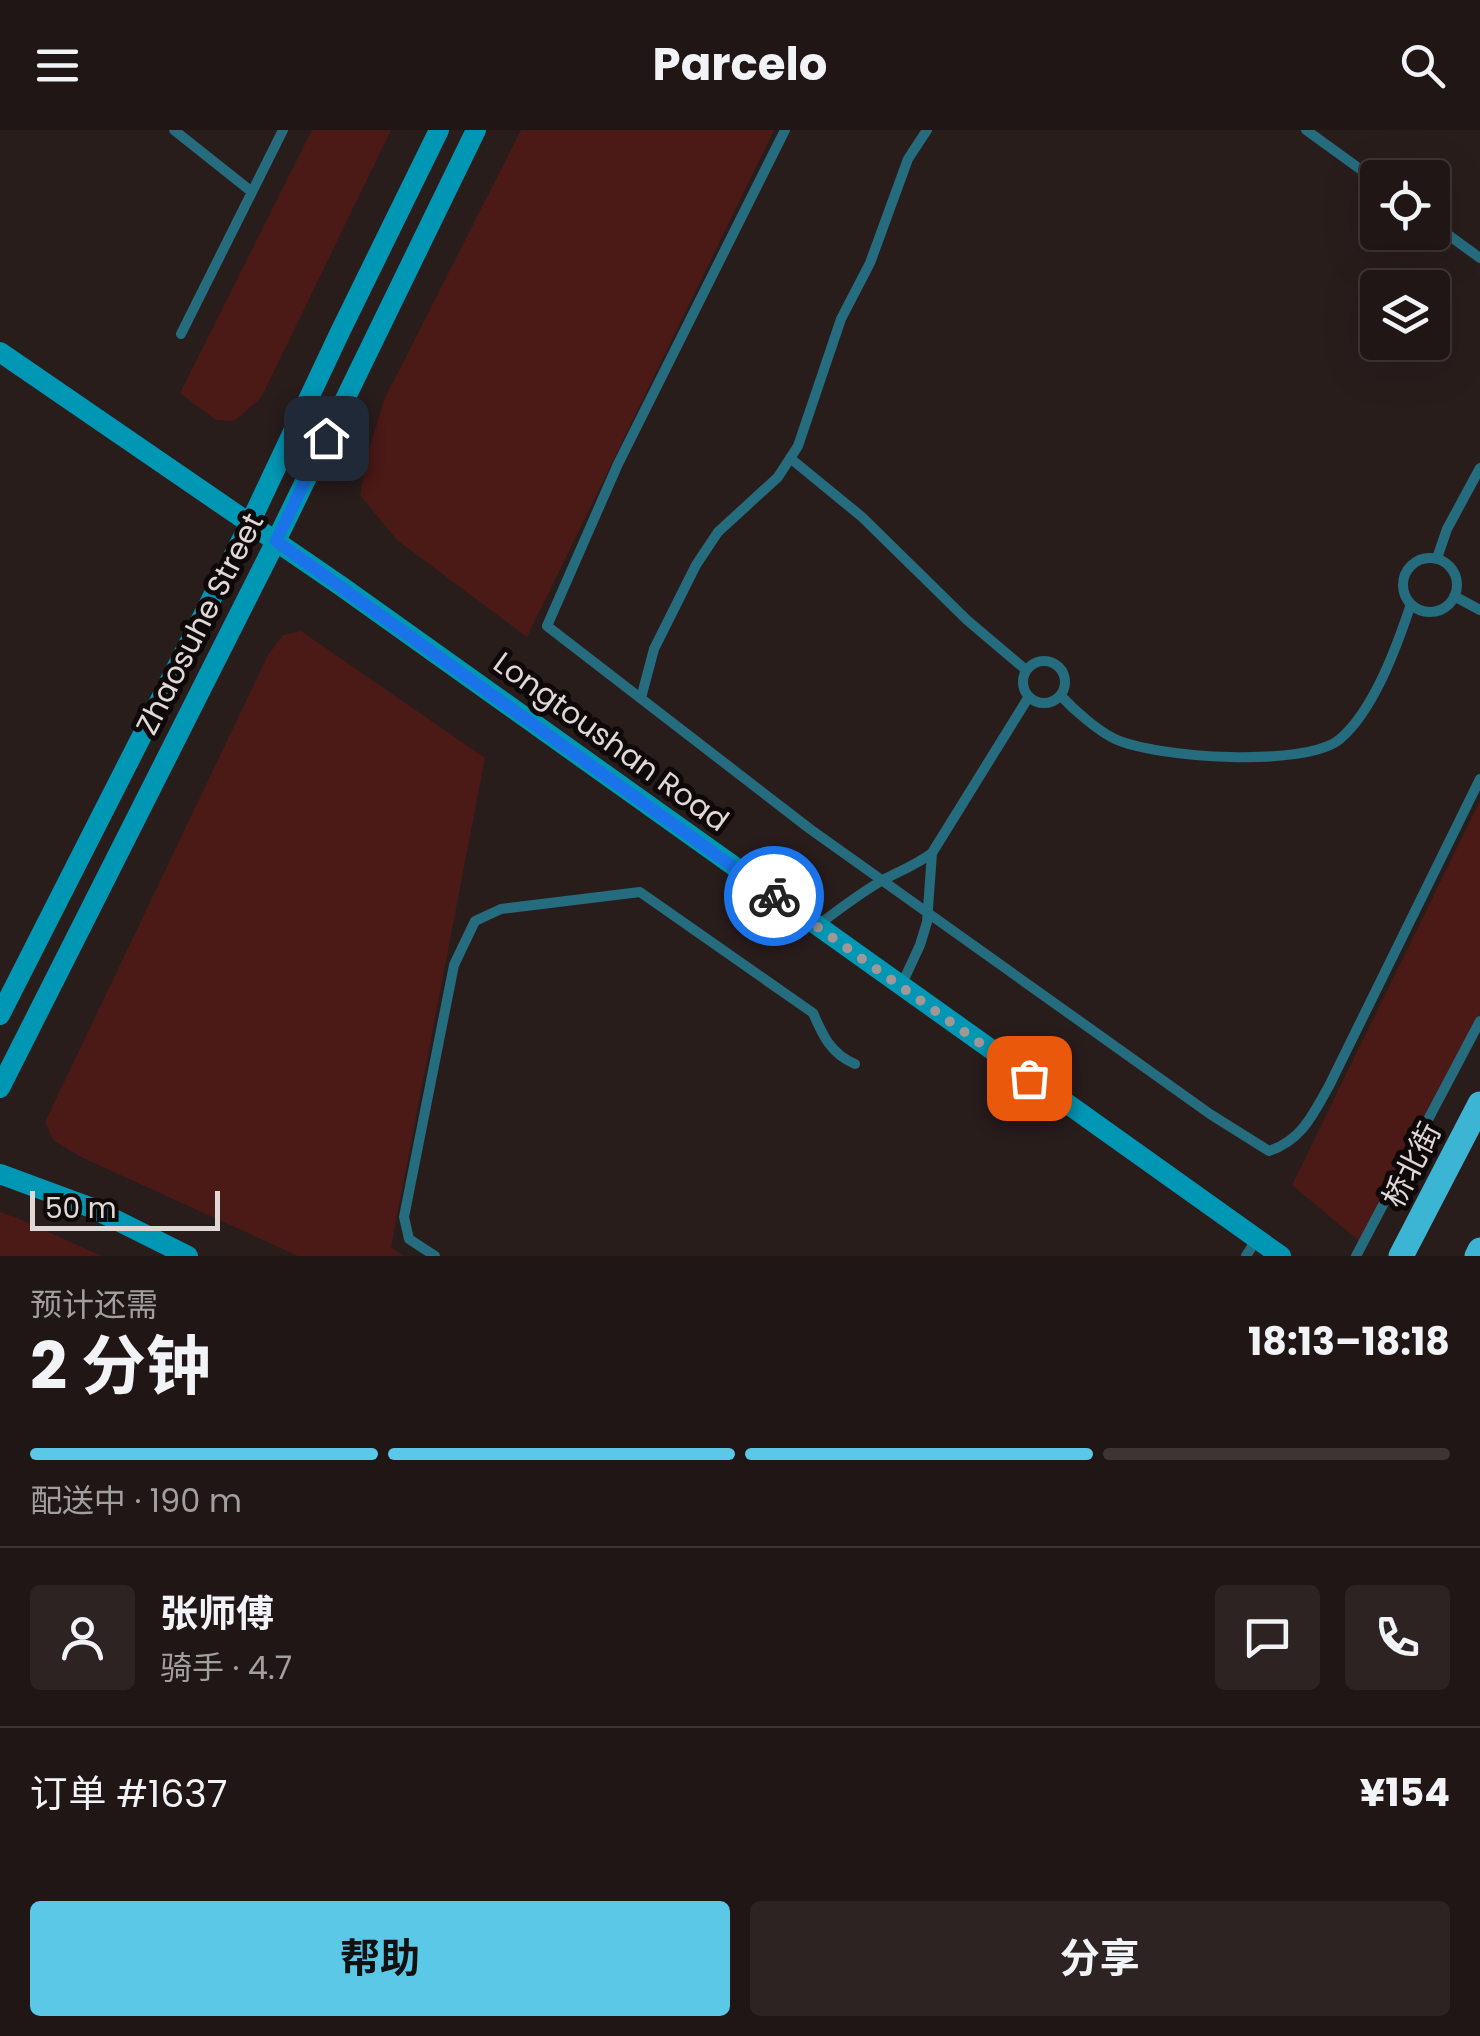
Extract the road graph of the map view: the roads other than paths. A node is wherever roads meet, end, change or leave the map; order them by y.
1 (174, 130) edge
2 (283, 130) edge
3 (439, 130) edge
4 (476, 130) edge
5 (785, 130) edge
6 (927, 130) edge
7 (1306, 130) edge
8 (1360, 169) edge
9 (252, 192) junction
10 (1450, 236) edge
11 (1480, 258) edge
12 (181, 334) dead end
13 (0, 352) edge
14 (790, 458) junction
15 (1480, 468) edge
16 (250, 523) junction
17 (276, 541) junction
18 (1437, 558) junction
19 (1454, 596) junction
20 (1411, 604) junction
21 (1480, 610) edge
22 (1026, 670) junction
23 (1061, 696) junction
24 (640, 698) junction
25 (1028, 698) junction
26 (1480, 779) edge
27 (932, 854) junction
28 (883, 880) junction
29 (927, 912) junction
30 (817, 926) junction
31 (900, 986) junction
32 (0, 1015) edge
33 (1480, 1022) edge
34 (855, 1064) dead end
35 (0, 1088) edge
36 (1480, 1104) edge
37 (0, 1174) edge
38 (1251, 1248) edge
39 (188, 1256) edge
40 (435, 1256) edge
41 (1281, 1256) edge
42 (1356, 1256) edge
43 (1402, 1256) edge

1 - 9 lane
2 - 9 lane
3 - 16 street, Zhaosuhe Street
4 - 17 street, Zhaosuhe Street
5 - 24 lane
6 - 14 lane
7 - 8 lane
9 - 12 lane
10 - 11 lane
13 - 16 street, Longtoushan Road
14 - 22 lane
14 - 24 lane
15 - 18 lane
16 - 17 street, Longtoushan Road
16 - 32 street, Zhaosuhe Street
17 - 30 street, Longtoushan Road
17 - 35 street, Zhaosuhe Street
18 - 19 lane
18 - 20 lane
19 - 20 lane
19 - 21 lane
20 - 23 lane
22 - 23 lane
22 - 25 lane
23 - 25 lane
24 - 28 lane
25 - 27 lane
26 - 29 lane
27 - 28 lane
27 - 29 lane
28 - 29 lane
28 - 30 lane
29 - 31 lane
30 - 31 street, Longtoushan Road
31 - 38 street, Longtoushan Road
33 - 42 lane
34 - 40 lane
36 - 43 main road, 桥北街
37 - 39 street
38 - 41 street, Longtoushan Road

